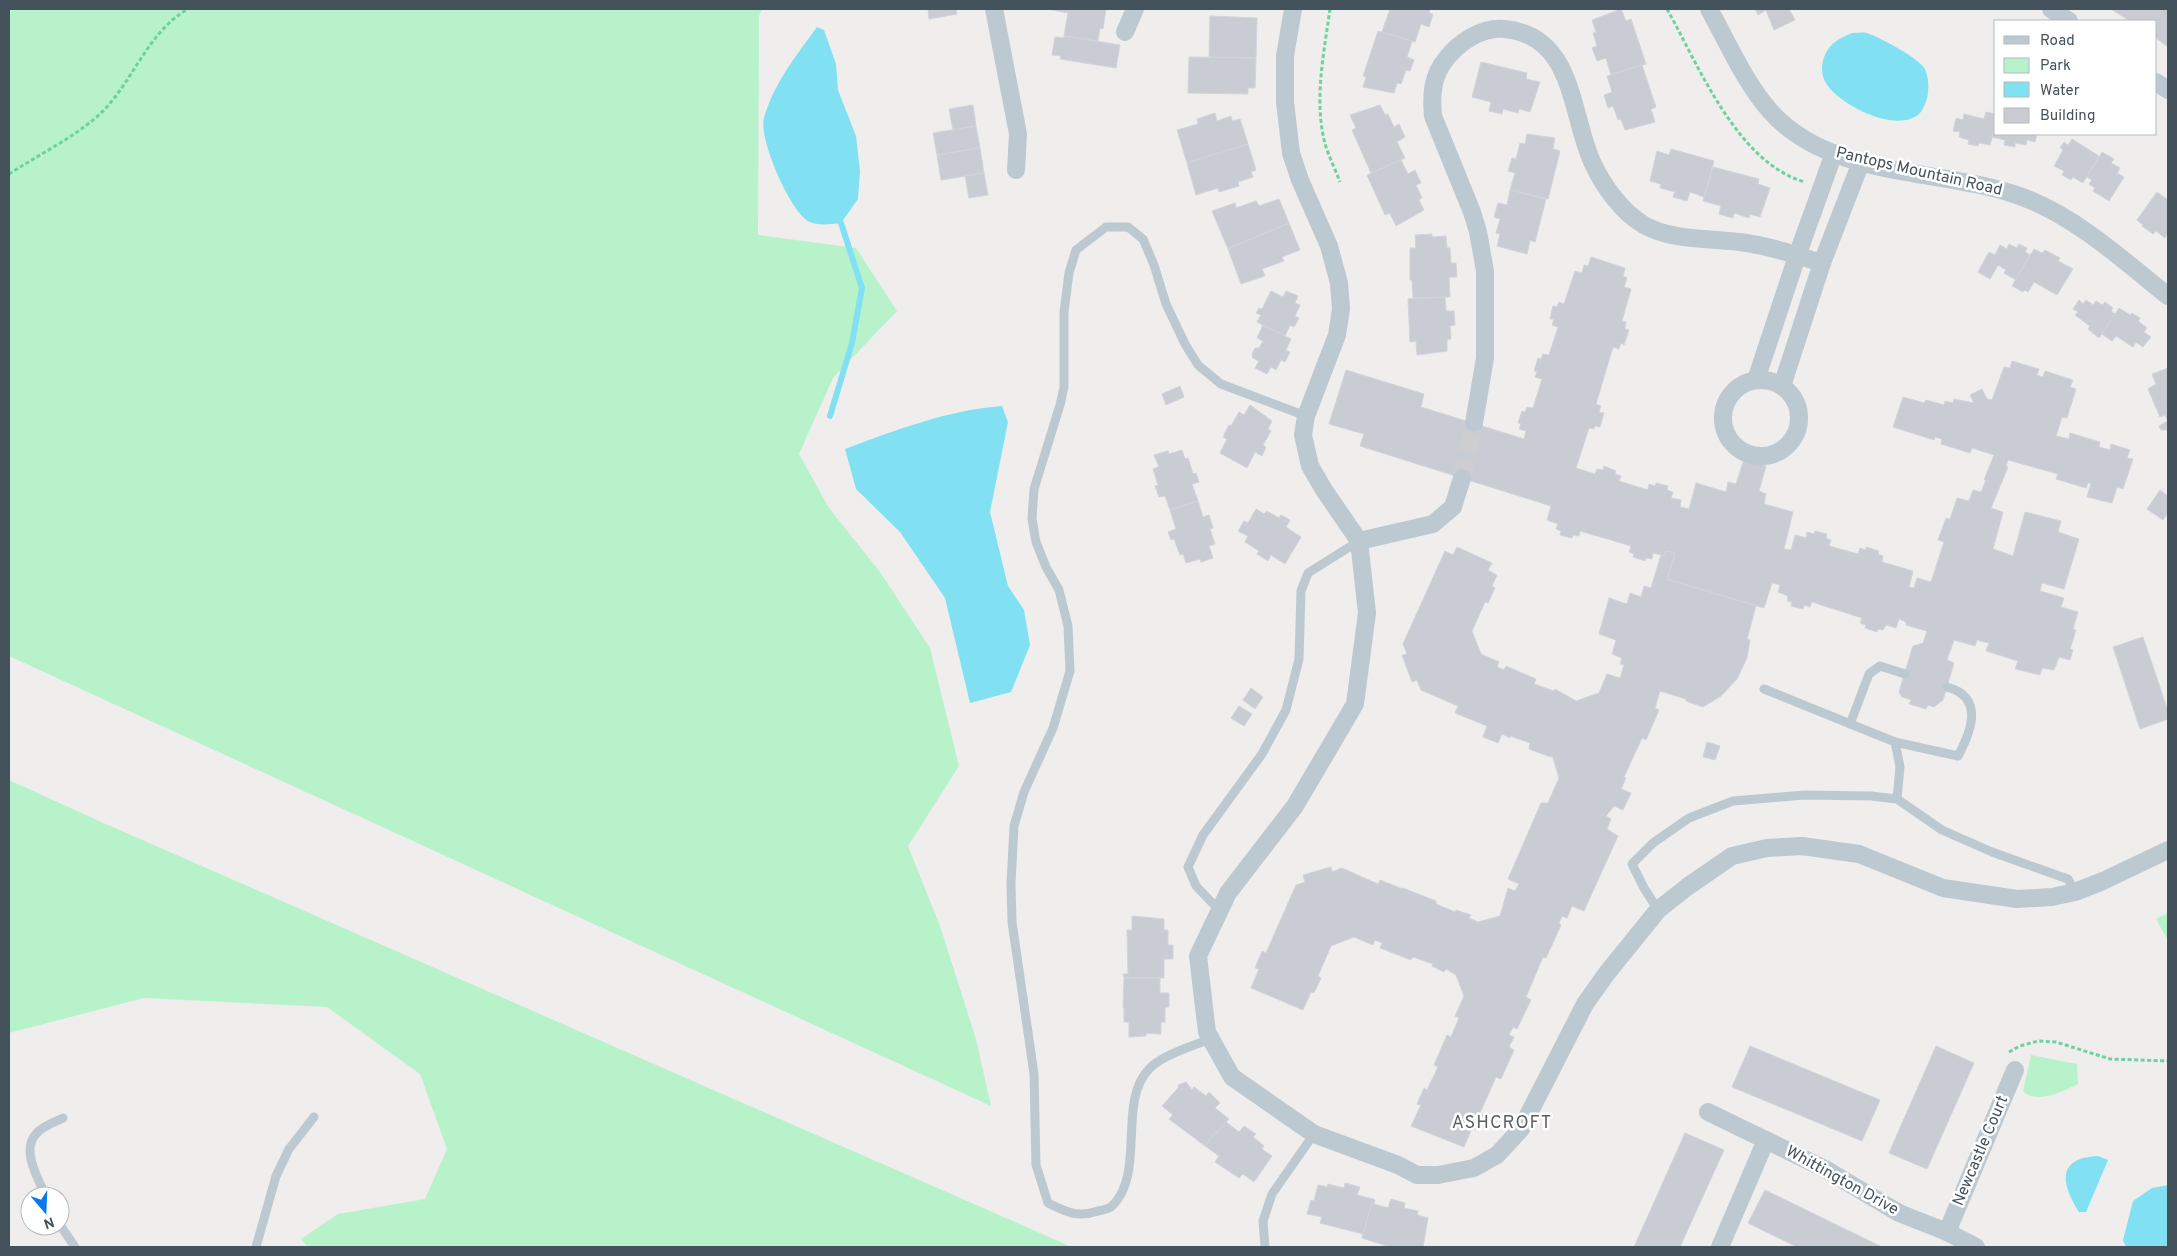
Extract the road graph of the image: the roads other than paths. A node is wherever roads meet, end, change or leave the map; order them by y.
1 (994, 9) edge
2 (1135, 9) edge
3 (1292, 9) edge
4 (1709, 9) edge
5 (2051, 9) edge
6 (2068, 20) edge
7 (1125, 32) dead end
8 (2157, 83) edge
9 (2168, 90) edge
10 (1834, 153) junction
11 (1861, 162) junction
12 (1016, 170) dead end
13 (1796, 256) junction
14 (1822, 263) junction
15 (2168, 296) edge
16 (1756, 380) junction
17 (1782, 386) junction
18 (1306, 416) junction
19 (1474, 423) tunnel mouth
20 (1462, 478) tunnel mouth
21 (1359, 541) junction
22 (1905, 674) dead end
23 (1947, 687) dead end
24 (1764, 689) dead end
25 (1850, 724) junction
26 (1895, 742) junction
27 (1897, 799) junction
28 (2168, 850) edge
29 (2075, 892) junction
30 (1658, 910) junction
31 (1220, 911) junction
32 (1210, 1039) junction
33 (2015, 1070) dead end
34 (1708, 1112) dead end
35 (314, 1116) dead end
36 (63, 1118) dead end
37 (1314, 1134) junction
38 (1766, 1140) junction
39 (42, 1186) edge
40 (1946, 1232) junction
41 (68, 1236) edge
42 (75, 1247) edge
43 (256, 1247) edge
44 (1265, 1247) edge
45 (1720, 1247) edge
46 (1976, 1247) edge

1 - 12 street
2 - 7 street
3 - 18 street
4 - 10 street, Pantops Mountain Road
5 - 6 street
8 - 9 street
10 - 11 street, Pantops Mountain Road
10 - 13 street
11 - 14 street
11 - 15 street, Pantops Mountain Road
13 - 14 street
13 - 16 street
13 - 19 street
14 - 17 street
16 - 17 street
16 - 17 street
18 - 21 street
18 - 32 lane
20 - 21 street
21 - 31 street
21 - 31 lane
22 - 25 lane
23 - 26 lane
24 - 25 lane
25 - 26 lane
26 - 27 lane
27 - 29 lane
27 - 30 lane
28 - 29 street
29 - 30 street
30 - 37 street
31 - 32 street
32 - 37 street
33 - 40 street, Newcastle Court
34 - 38 street, Whittington Drive
35 - 43 lane
36 - 39 lane
37 - 44 lane
38 - 40 street, Whittington Drive
38 - 45 street
40 - 46 street, Whittington Drive
41 - 42 lane

